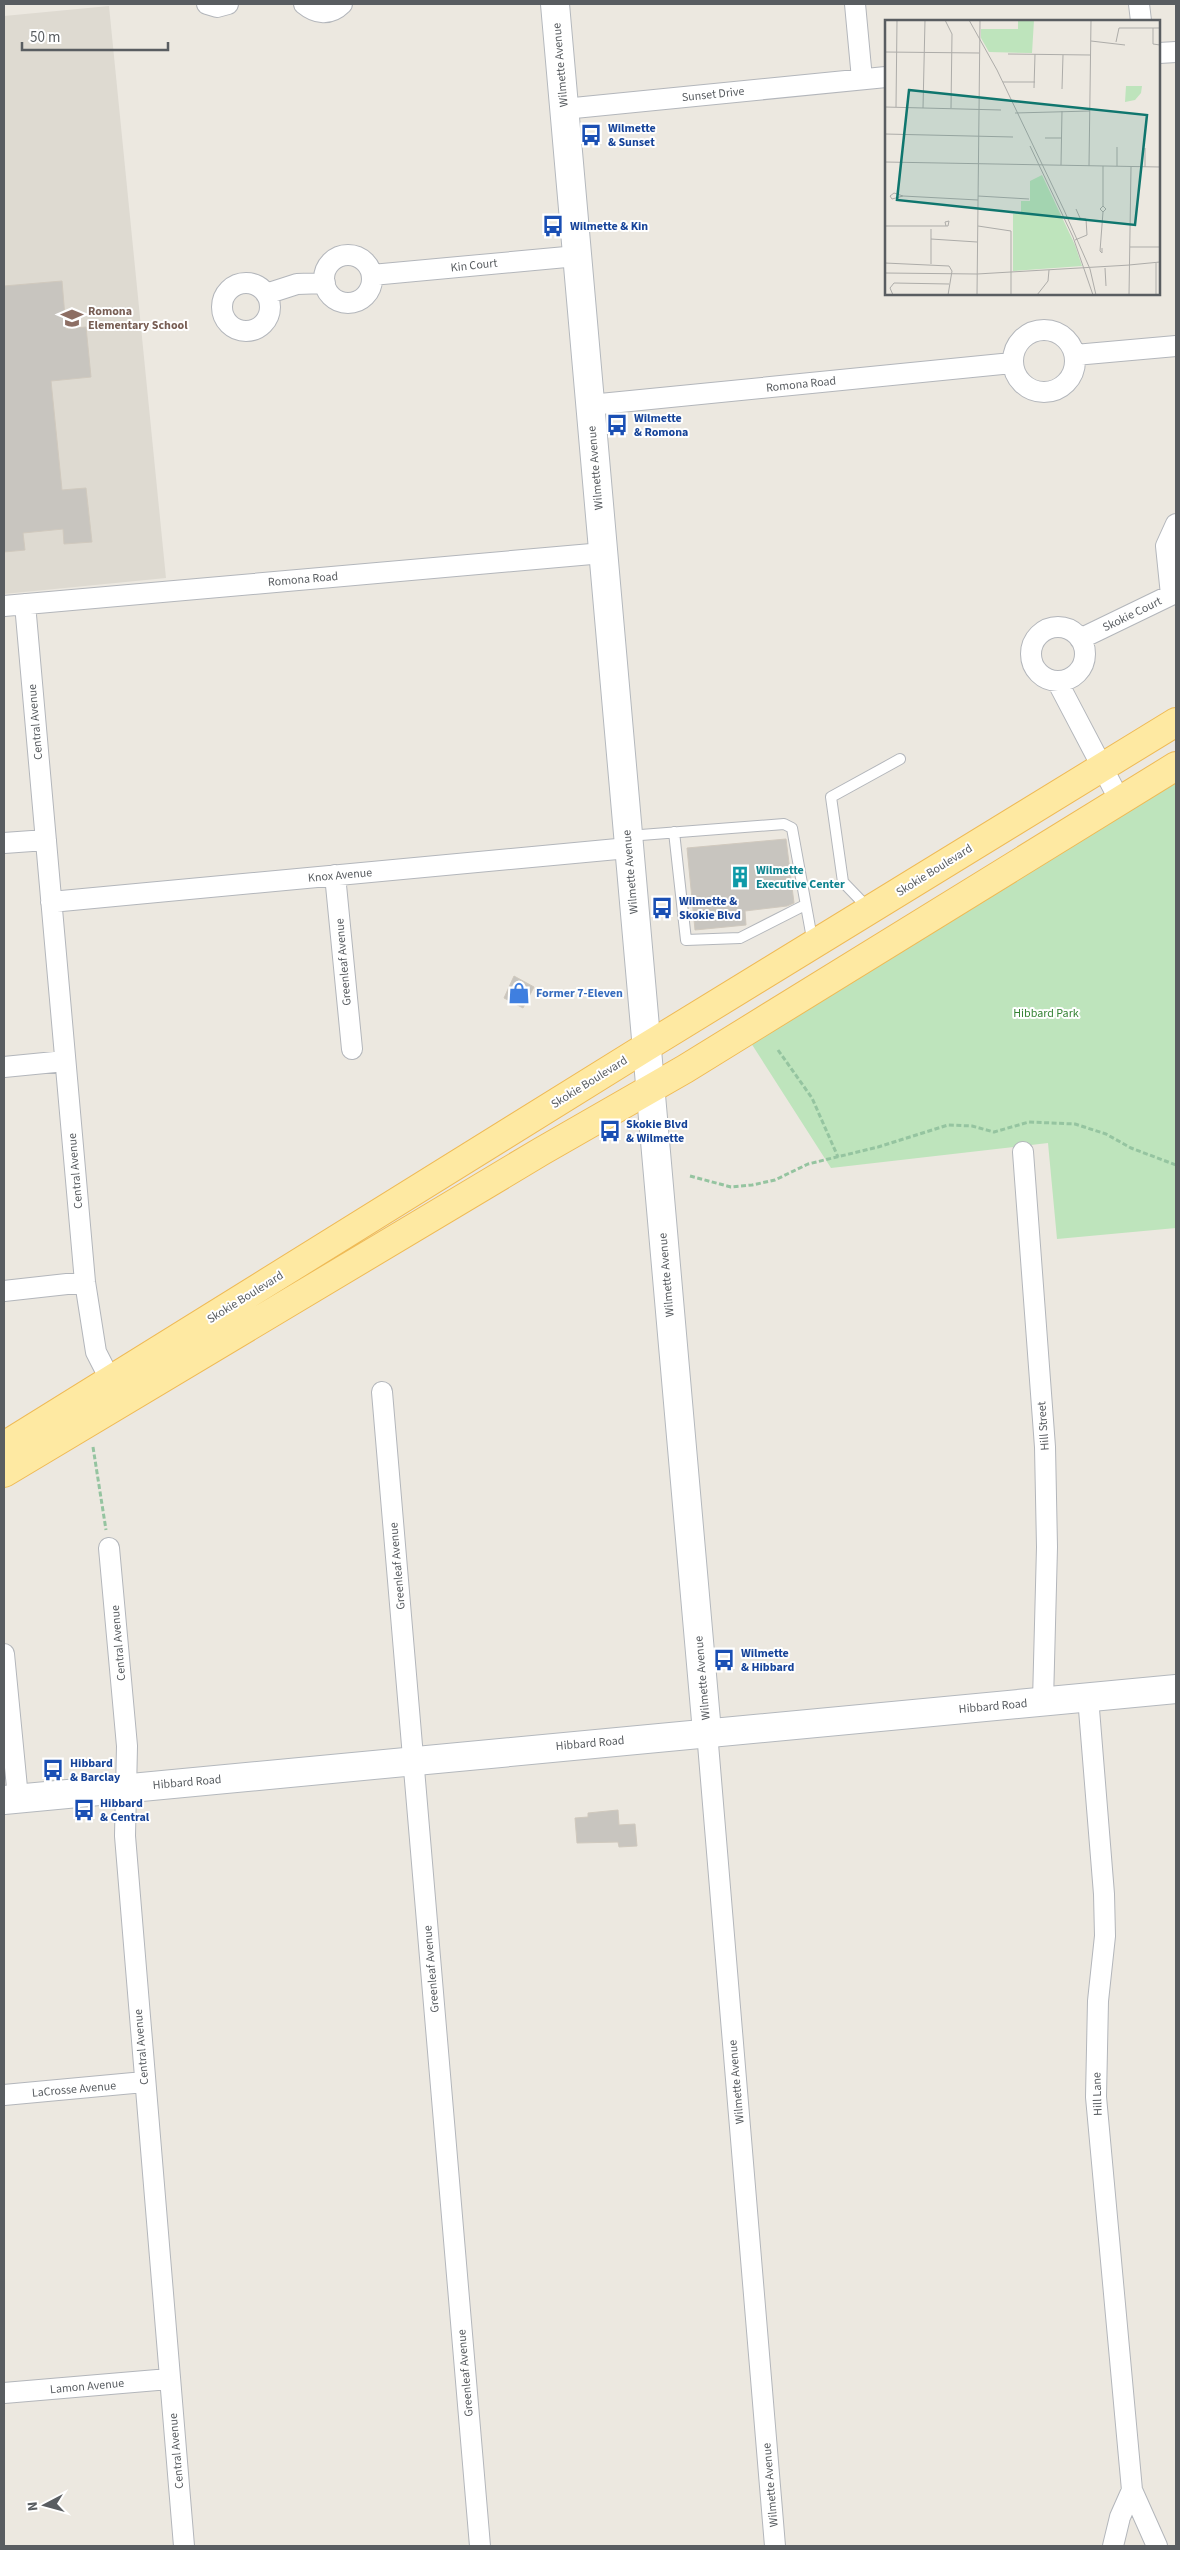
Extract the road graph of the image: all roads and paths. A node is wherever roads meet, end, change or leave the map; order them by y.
1 (207, 4) edge
2 (228, 4) edge
3 (304, 4) edge
4 (342, 4) edge
5 (555, 4) edge
6 (855, 4) edge
7 (1139, 4) edge
8 (1141, 20) edge
9 (1176, 52) edge
10 (1160, 53) edge
11 (885, 77) edge
12 (862, 79) junction
13 (564, 109) junction
14 (577, 256) junction
15 (372, 275) junction
16 (325, 283) junction
17 (266, 294) dead end
18 (1176, 346) edge
19 (1075, 355) junction
20 (1012, 363) junction
21 (590, 405) junction
22 (1176, 524) edge
23 (603, 553) junction
24 (25, 604) junction
25 (4, 606) edge
26 (1080, 639) junction
27 (1057, 681) junction
28 (1176, 722) edge
29 (900, 759) dead end
30 (1102, 766) junction
31 (1176, 766) edge
32 (1120, 801) junction
33 (674, 832) junction
34 (46, 840) junction
35 (628, 842) junction
36 (4, 843) edge
37 (335, 875) junction
38 (51, 902) junction
39 (805, 905) junction
40 (870, 909) junction
41 (813, 945) junction
42 (646, 1047) junction
43 (352, 1050) dead end
44 (778, 1050) dead end
45 (65, 1061) junction
46 (4, 1067) edge
47 (650, 1090) junction
48 (1023, 1152) dead end
49 (838, 1157) junction
50 (1176, 1165) edge
51 (690, 1176) dead end
52 (85, 1282) junction
53 (4, 1291) edge
54 (116, 1391) junction
55 (382, 1392) dead end
56 (92, 1443) dead end
57 (4, 1446) edge
58 (4, 1473) edge
59 (109, 1548) joint
60 (4, 1654) edge
61 (1176, 1689) edge
62 (1088, 1697) junction
63 (1043, 1701) junction
64 (707, 1732) junction
65 (413, 1760) junction
66 (125, 1788) junction
67 (11, 1799) edge
68 (144, 2082) junction
69 (4, 2095) edge
70 (169, 2379) junction
71 (4, 2393) edge
72 (1132, 2490) junction
73 (184, 2546) edge
74 (480, 2546) edge
75 (775, 2546) edge
76 (1114, 2546) edge
77 (1157, 2546) edge

1 - 2 street
3 - 4 street
5 - 13 street, Wilmette Avenue
6 - 12 street
7 - 8 street
9 - 10 street
11 - 12 street, Sunset Drive
12 - 13 street, Sunset Drive
13 - 14 street, Wilmette Avenue
14 - 15 street, Kin Court
14 - 21 street, Wilmette Avenue
15 - 16 street
15 - 16 street
16 - 17 street
18 - 19 street
19 - 20 street
19 - 20 street
20 - 21 street, Romona Road
21 - 23 street, Wilmette Avenue
22 - 26 street, Skokie Court
23 - 24 street, Romona Road
23 - 35 street, Wilmette Avenue
24 - 25 street, Romona Road
24 - 34 street, Central Avenue
26 - 27 street
26 - 27 street
27 - 30 street
28 - 30 main road, Skokie Boulevard
29 - 40 lane
30 - 32 street
30 - 40 main road, Skokie Boulevard
31 - 32 main road, Skokie Boulevard
32 - 47 main road, Skokie Boulevard
33 - 35 lane
33 - 39 lane
33 - 39 lane
34 - 36 street
34 - 38 street, Central Avenue
35 - 37 street, Knox Avenue
35 - 42 street, Wilmette Avenue
37 - 38 street, Knox Avenue
37 - 43 street, Greenleaf Avenue
38 - 45 street, Central Avenue
39 - 41 lane
40 - 41 main road, Skokie Boulevard
41 - 42 main road, Skokie Boulevard
42 - 47 street, Wilmette Avenue
42 - 54 main road, Skokie Boulevard
44 - 49 path
45 - 46 street
45 - 52 street, Central Avenue
47 - 54 main road, Skokie Boulevard
47 - 64 street, Wilmette Avenue
48 - 63 street, Hill Street
49 - 50 path
49 - 51 path
52 - 53 street
52 - 54 street, Central Avenue
54 - 57 main road, Skokie Boulevard
54 - 58 main road, Skokie Boulevard
55 - 65 street, Greenleaf Avenue
56 - 59 path
59 - 66 street, Central Avenue
60 - 67 street
61 - 62 street, Hibbard Road
62 - 63 street, Hibbard Road
62 - 72 street, Hill Lane
63 - 64 street, Hibbard Road
64 - 65 street, Hibbard Road
64 - 75 street, Wilmette Avenue
65 - 66 street, Hibbard Road
65 - 74 street, Greenleaf Avenue
66 - 67 street, Hibbard Road
66 - 68 street, Central Avenue
68 - 69 street, LaCrosse Avenue
68 - 70 street, Central Avenue
70 - 71 street, Lamon Avenue
70 - 73 street, Central Avenue
72 - 76 street, Hill Lane
72 - 77 street, Hill Lane

